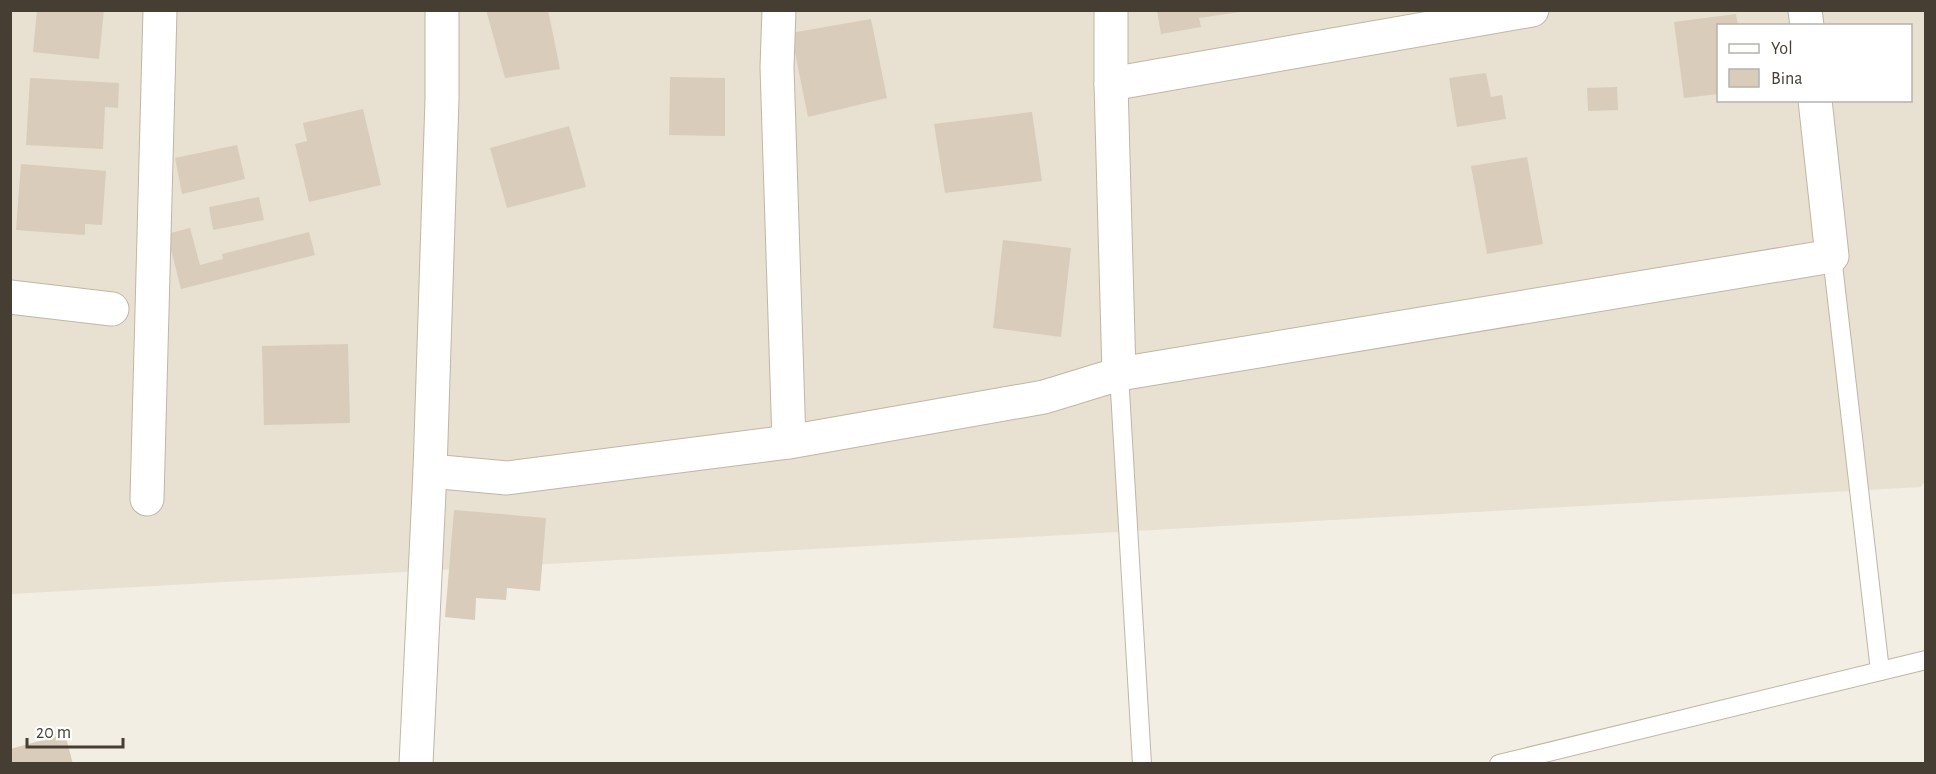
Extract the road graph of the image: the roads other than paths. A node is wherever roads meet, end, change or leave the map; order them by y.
1 (159, 10) edge
2 (442, 10) edge
3 (779, 10) edge
4 (1111, 10) edge
5 (1532, 10) edge
6 (1444, 18) edge
7 (1111, 84) junction
8 (1815, 102) edge
9 (1832, 256) junction
10 (10, 297) edge
11 (112, 309) dead end
12 (1119, 374) junction
13 (789, 442) junction
14 (430, 471) junction
15 (147, 499) dead end
16 (1926, 660) edge
17 (1880, 671) junction
18 (416, 764) edge
19 (1142, 764) edge
20 (1499, 764) edge

1 - 15 street
2 - 14 street
3 - 13 street
4 - 7 street
5 - 6 street
6 - 7 street
7 - 12 street
8 - 9 street
9 - 12 street
9 - 17 lane
10 - 11 street
12 - 13 street
12 - 19 lane
13 - 14 street
14 - 18 street
16 - 17 lane
17 - 20 lane

